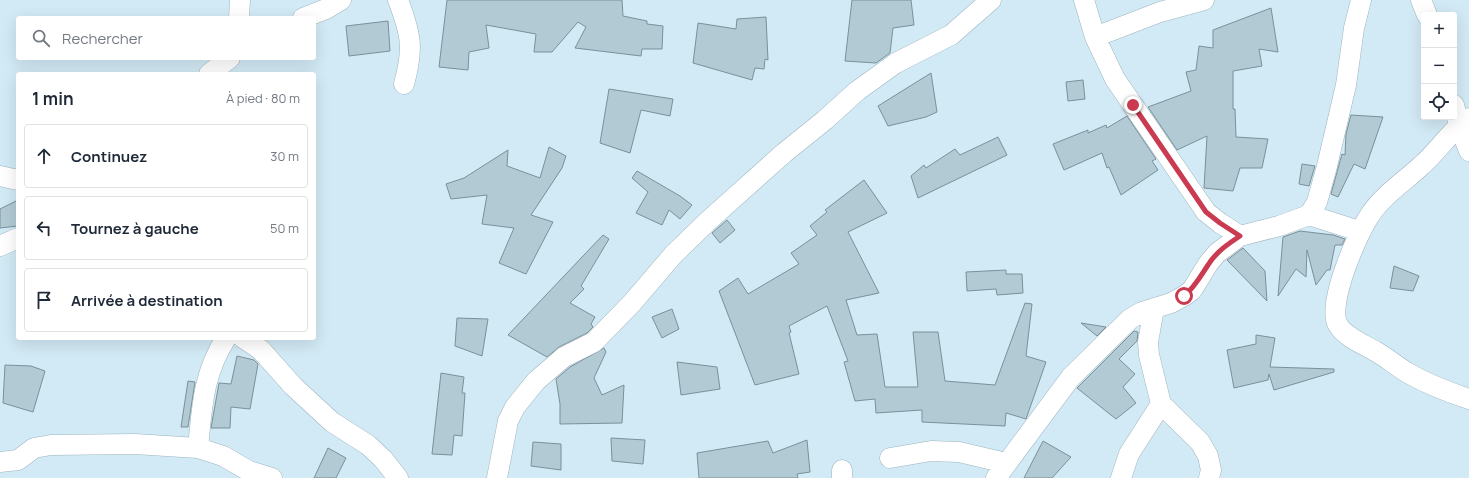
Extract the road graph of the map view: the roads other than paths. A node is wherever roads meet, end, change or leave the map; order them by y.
1 (240, 0) edge
2 (341, 0) edge
3 (398, 0) edge
4 (991, 0) edge
5 (1084, 0) edge
6 (1204, 0) edge
7 (1361, 0) edge
8 (1421, 0) edge
9 (1426, 12) edge
10 (239, 16) edge
11 (308, 16) edge
12 (1095, 37) junction
13 (227, 60) edge
14 (236, 60) edge
15 (212, 72) edge
16 (235, 72) edge
17 (404, 84) dead end
18 (1457, 110) edge
19 (1464, 121) edge
20 (1469, 151) edge
21 (0, 176) edge
22 (16, 180) edge
23 (1309, 215) junction
24 (1360, 231) junction
25 (1240, 236) junction
26 (16, 239) edge
27 (0, 246) edge
28 (1154, 308) junction
29 (225, 340) edge
30 (246, 340) edge
31 (1469, 399) edge
32 (1161, 404) junction
33 (198, 448) junction
34 (890, 458) dead end
35 (0, 462) edge
36 (1001, 470) edge
37 (272, 478) edge
38 (398, 478) edge
39 (498, 478) edge
40 (1121, 478) edge
41 (1209, 478) edge

1 - 10 street
2 - 11 street
3 - 17 street
4 - 39 street
5 - 12 street
6 - 12 street
7 - 23 street
8 - 9 street
12 - 25 street
13 - 15 street
14 - 16 street
18 - 19 street
19 - 20 street
19 - 24 street
21 - 22 street
23 - 24 street
23 - 25 street
24 - 31 street
25 - 28 street
26 - 27 street
28 - 32 street
28 - 36 street
29 - 33 street
30 - 38 street
32 - 40 street
32 - 41 street
33 - 35 street
33 - 37 street
34 - 36 street

